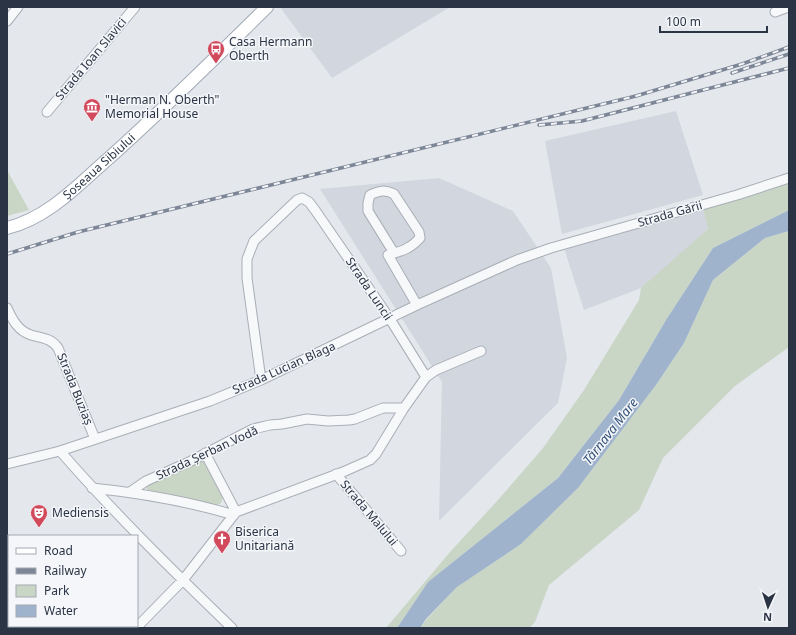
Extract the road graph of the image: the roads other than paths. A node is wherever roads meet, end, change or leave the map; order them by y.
1 (18, 7) edge
2 (135, 7) edge
3 (267, 7) edge
4 (788, 7) edge
5 (775, 12) dead end
6 (7, 21) edge
7 (47, 112) dead end
8 (789, 178) edge
9 (7, 228) edge
10 (551, 248) joint
11 (394, 253) junction
12 (417, 305) junction
13 (7, 308) edge
14 (390, 319) junction
15 (481, 351) dead end
16 (426, 377) junction
17 (261, 380) junction
18 (404, 408) junction
19 (95, 440) junction
20 (60, 451) junction
21 (205, 453) junction
22 (7, 464) edge
23 (336, 474) junction
24 (92, 488) junction
25 (130, 492) junction
26 (235, 514) junction
27 (401, 551) dead end
28 (183, 580) junction
29 (138, 626) edge
30 (232, 628) edge

1 - 6 street
2 - 7 street, Strada Ioan Slavici
3 - 9 main road, Șoseaua Sibiului
4 - 5 street
8 - 10 street, Strada Gării
10 - 12 street, Strada Lucian Blaga
11 - 11 street
11 - 12 street
12 - 14 street, Strada Lucian Blaga
13 - 19 street, Strada Buziaș
14 - 16 street, Strada Luncii
14 - 17 street, Strada Lucian Blaga
14 - 17 street, Strada Luncii
15 - 16 street
16 - 18 street
17 - 19 street, Strada Lucian Blaga
18 - 21 street, Strada Șerban Vodă
18 - 23 street
19 - 20 street, Strada Lucian Blaga
20 - 22 street, Strada Lucian Blaga
20 - 24 street
21 - 25 street, Strada Șerban Vodă
21 - 26 street
23 - 26 street
23 - 27 street, Strada Malului
24 - 25 street
24 - 28 street
25 - 26 street
26 - 28 street
28 - 29 street
28 - 30 street

